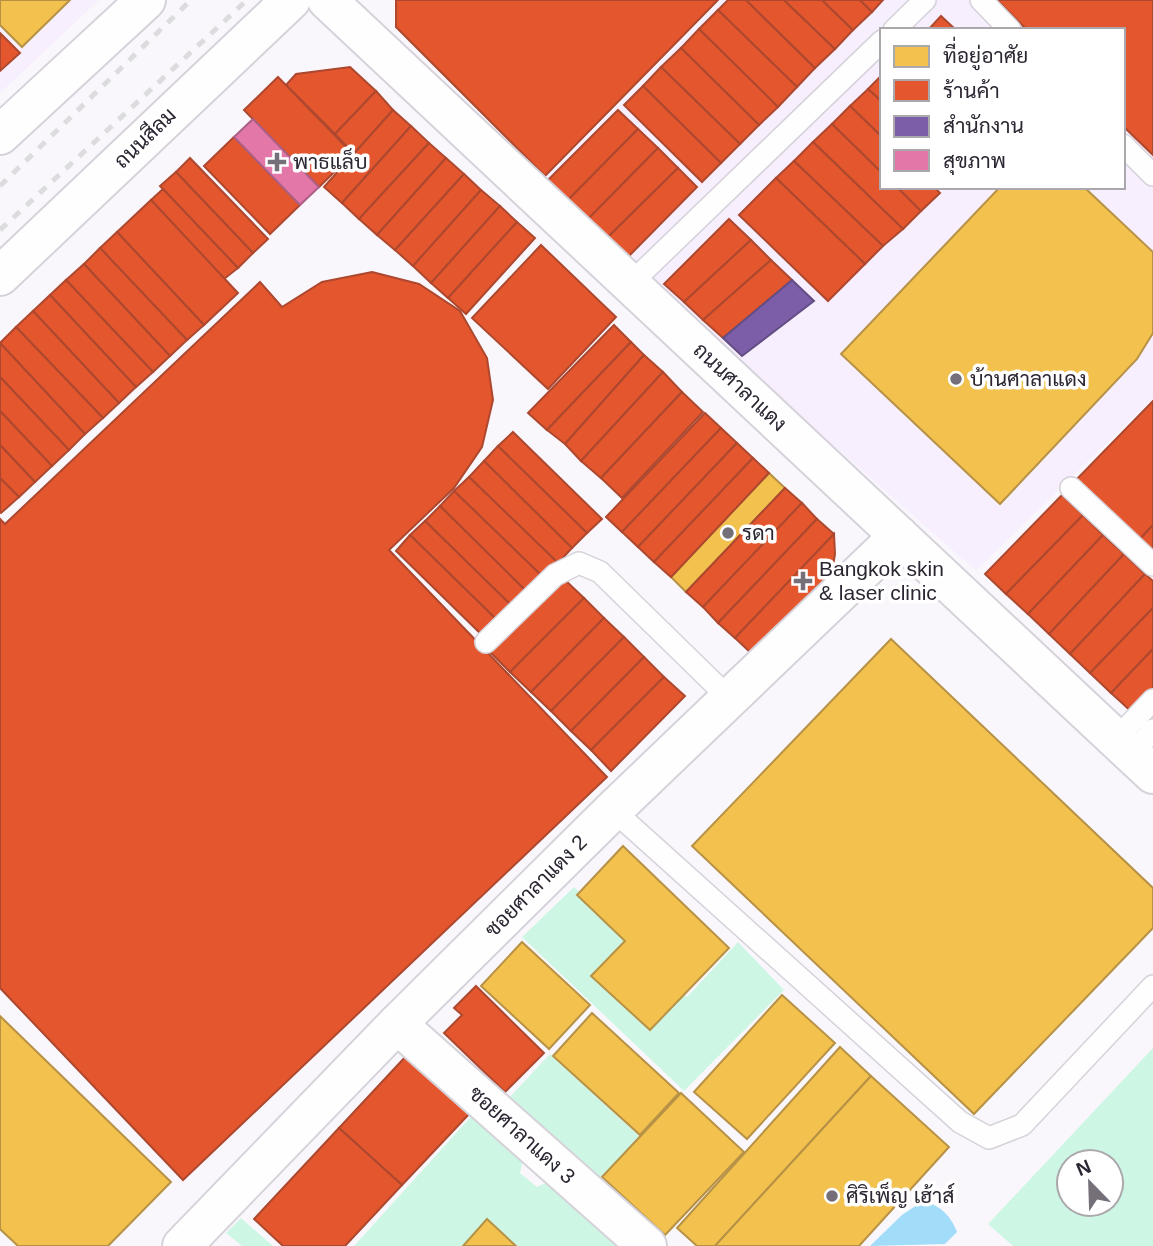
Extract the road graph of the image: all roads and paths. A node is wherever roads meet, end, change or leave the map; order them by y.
1 (146, 0) edge
2 (291, 0) edge
3 (327, 0) edge
4 (925, 0) edge
5 (981, 0) edge
6 (896, 28) edge
7 (1008, 28) edge
8 (880, 43) edge
9 (0, 135) edge
10 (1125, 147) edge
11 (1153, 175) edge
12 (0, 276) edge
13 (630, 284) junction
14 (1071, 488) dead end
15 (899, 536) junction
16 (1153, 565) edge
17 (486, 642) dead end
18 (730, 699) junction
19 (1153, 699) edge
20 (1138, 749) edge
21 (613, 810) junction
22 (1153, 986) edge
23 (397, 1024) junction
24 (182, 1246) edge
25 (647, 1246) edge

1 - 9 street
2 - 12 street, ถนนสีลม
3 - 13 street, ถนนศาลาแดง
4 - 6 lane
5 - 7 lane
8 - 13 lane
10 - 11 lane
13 - 15 street, ถนนศาลาแดง
14 - 16 lane
15 - 18 street, ซอยศาลาแดง 2
15 - 20 street, ถนนศาลาแดง
17 - 18 lane
18 - 21 street, ซอยศาลาแดง 2
19 - 20 lane
21 - 22 lane
21 - 23 street, ซอยศาลาแดง 2
23 - 24 street, ซอยศาลาแดง 2
23 - 25 street, ซอยศาลาแดง 3

